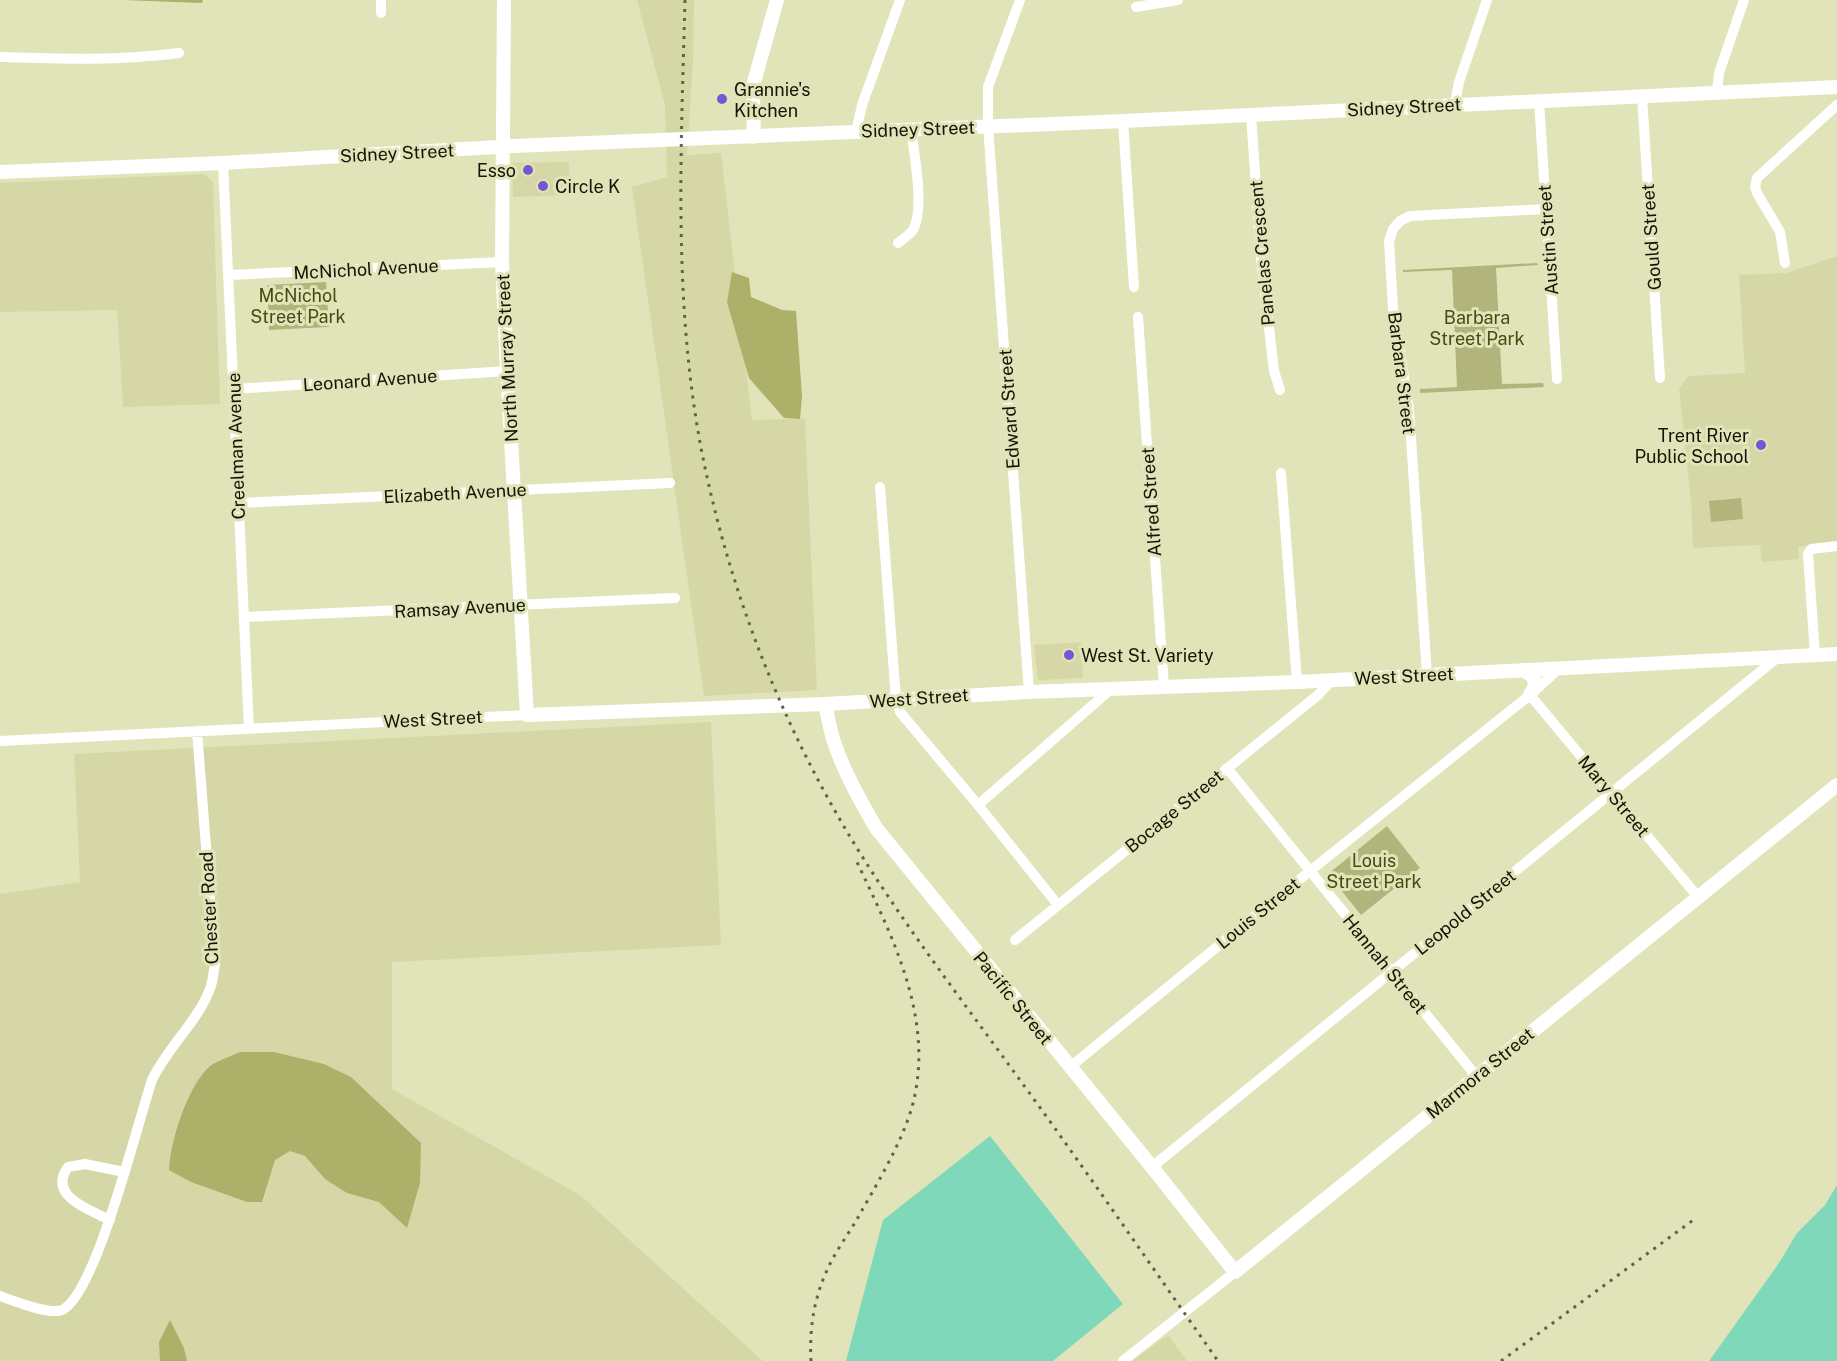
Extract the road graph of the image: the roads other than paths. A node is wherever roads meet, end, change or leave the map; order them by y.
1 (381, 0) edge
2 (504, 0) edge
3 (777, 0) edge
4 (900, 0) edge
5 (1020, 0) edge
6 (1178, 0) edge
7 (1487, 0) edge
8 (1744, 0) edge
9 (1136, 7) dead end
10 (381, 13) dead end
11 (180, 53) dead end
12 (0, 57) edge
13 (1837, 87) edge
14 (1717, 93) junction
15 (1642, 96) junction
16 (1539, 101) junction
17 (1455, 104) junction
18 (1837, 105) edge
19 (1251, 115) junction
20 (1123, 121) junction
21 (988, 126) junction
22 (911, 129) junction
23 (856, 132) junction
24 (754, 137) junction
25 (502, 146) junction
26 (223, 163) junction
27 (0, 172) edge
28 (1546, 209) junction
29 (898, 243) dead end
30 (502, 262) junction
31 (1785, 263) dead end
32 (229, 275) junction
33 (1134, 287) dead end
34 (1138, 318) dead end
35 (507, 370) junction
36 (1660, 378) dead end
37 (1557, 379) dead end
38 (234, 389) junction
39 (1280, 390) dead end
40 (1281, 473) dead end
41 (670, 483) dead end
42 (880, 487) dead end
43 (513, 490) junction
44 (239, 503) junction
45 (1837, 546) edge
46 (675, 598) dead end
47 (520, 605) junction
48 (244, 617) junction
49 (1837, 654) edge
50 (1815, 655) junction
51 (1778, 658) junction
52 (1557, 668) junction
53 (1523, 670) junction
54 (1427, 675) junction
55 (1332, 680) junction
56 (1297, 682) junction
57 (1164, 686) junction
58 (1110, 690) junction
59 (1029, 692) junction
60 (1530, 695) junction
61 (896, 700) junction
62 (825, 704) junction
63 (527, 715) junction
64 (249, 728) junction
65 (196, 731) junction
66 (0, 741) edge
67 (1227, 768) junction
68 (1837, 785) edge
69 (1612, 793) junction
70 (978, 805) junction
71 (1310, 871) junction
72 (1698, 897) junction
73 (1058, 905) junction
74 (1015, 940) dead end
75 (1392, 972) junction
76 (1070, 1067) junction
77 (1476, 1076) junction
78 (1152, 1167) junction
79 (124, 1172) junction
80 (110, 1220) junction
81 (1235, 1272) junction
82 (0, 1296) edge
83 (1123, 1361) edge

1 - 10 street
2 - 25 street, North Murray Street
3 - 24 street
4 - 23 street
5 - 21 street, Edward Street
6 - 9 street
7 - 17 street
8 - 14 street
11 - 12 street
13 - 14 street, Sidney Street
14 - 15 street, Sidney Street
15 - 16 street, Sidney Street
15 - 36 street, Gould Street
16 - 17 street, Sidney Street
16 - 28 street, Austin Street
17 - 19 street, Sidney Street
18 - 31 street
19 - 20 street, Sidney Street
19 - 39 street, Panelas Crescent
20 - 21 street, Sidney Street
20 - 33 street
21 - 22 street, Sidney Street
21 - 59 street, Edward Street
22 - 23 street, Sidney Street
22 - 29 street
23 - 24 street, Sidney Street
24 - 25 street, Sidney Street
25 - 26 street, Sidney Street
25 - 30 street, North Murray Street
26 - 27 street, Sidney Street
26 - 32 street, Creelman Avenue
28 - 37 street, Austin Street
28 - 54 street, Barbara Street
30 - 32 street, McNichol Avenue
30 - 35 street, North Murray Street
32 - 38 street, Creelman Avenue
34 - 57 street, Alfred Street
35 - 38 street, Leonard Avenue
35 - 43 street, North Murray Street
38 - 44 street, Creelman Avenue
40 - 56 street
41 - 43 street, Elizabeth Avenue
42 - 61 street
43 - 44 street, Elizabeth Avenue
43 - 47 street, North Murray Street
44 - 48 street, Creelman Avenue
45 - 50 street
46 - 47 street, Ramsay Avenue
47 - 48 street, Ramsay Avenue
47 - 63 street, North Murray Street
48 - 64 street, Creelman Avenue
49 - 50 street, West Street
50 - 51 street, West Street
51 - 52 street, West Street
51 - 69 street, Leopold Street
52 - 53 street, West Street
52 - 60 street, Louis Street
53 - 54 street, West Street
53 - 60 street
54 - 55 street, West Street
55 - 56 street, West Street
55 - 67 street, Bocage Street
56 - 57 street, West Street
57 - 58 street, West Street
58 - 59 street, West Street
58 - 70 street
59 - 61 street, West Street
60 - 69 street, Mary Street
60 - 71 street, Louis Street
61 - 62 street, West Street
61 - 70 street
62 - 63 street, West Street
62 - 76 street, Pacific Street
63 - 64 street, West Street
64 - 65 street, West Street
65 - 66 street, West Street
65 - 79 street, Chester Road
67 - 71 street, Hannah Street
67 - 73 street, Bocage Street
68 - 72 street, Marmora Street
69 - 72 street, Mary Street
69 - 75 street, Leopold Street
70 - 73 street
71 - 75 street, Hannah Street
71 - 76 street, Louis Street
72 - 77 street, Marmora Street
73 - 74 street, Bocage Street
75 - 77 street, Hannah Street
75 - 78 street, Leopold Street
76 - 78 street, Pacific Street
77 - 81 street, Marmora Street
78 - 81 street, Pacific Street
79 - 80 street, Chester Road
79 - 80 street
80 - 82 street, Chester Road
81 - 83 street, Marmora Street

